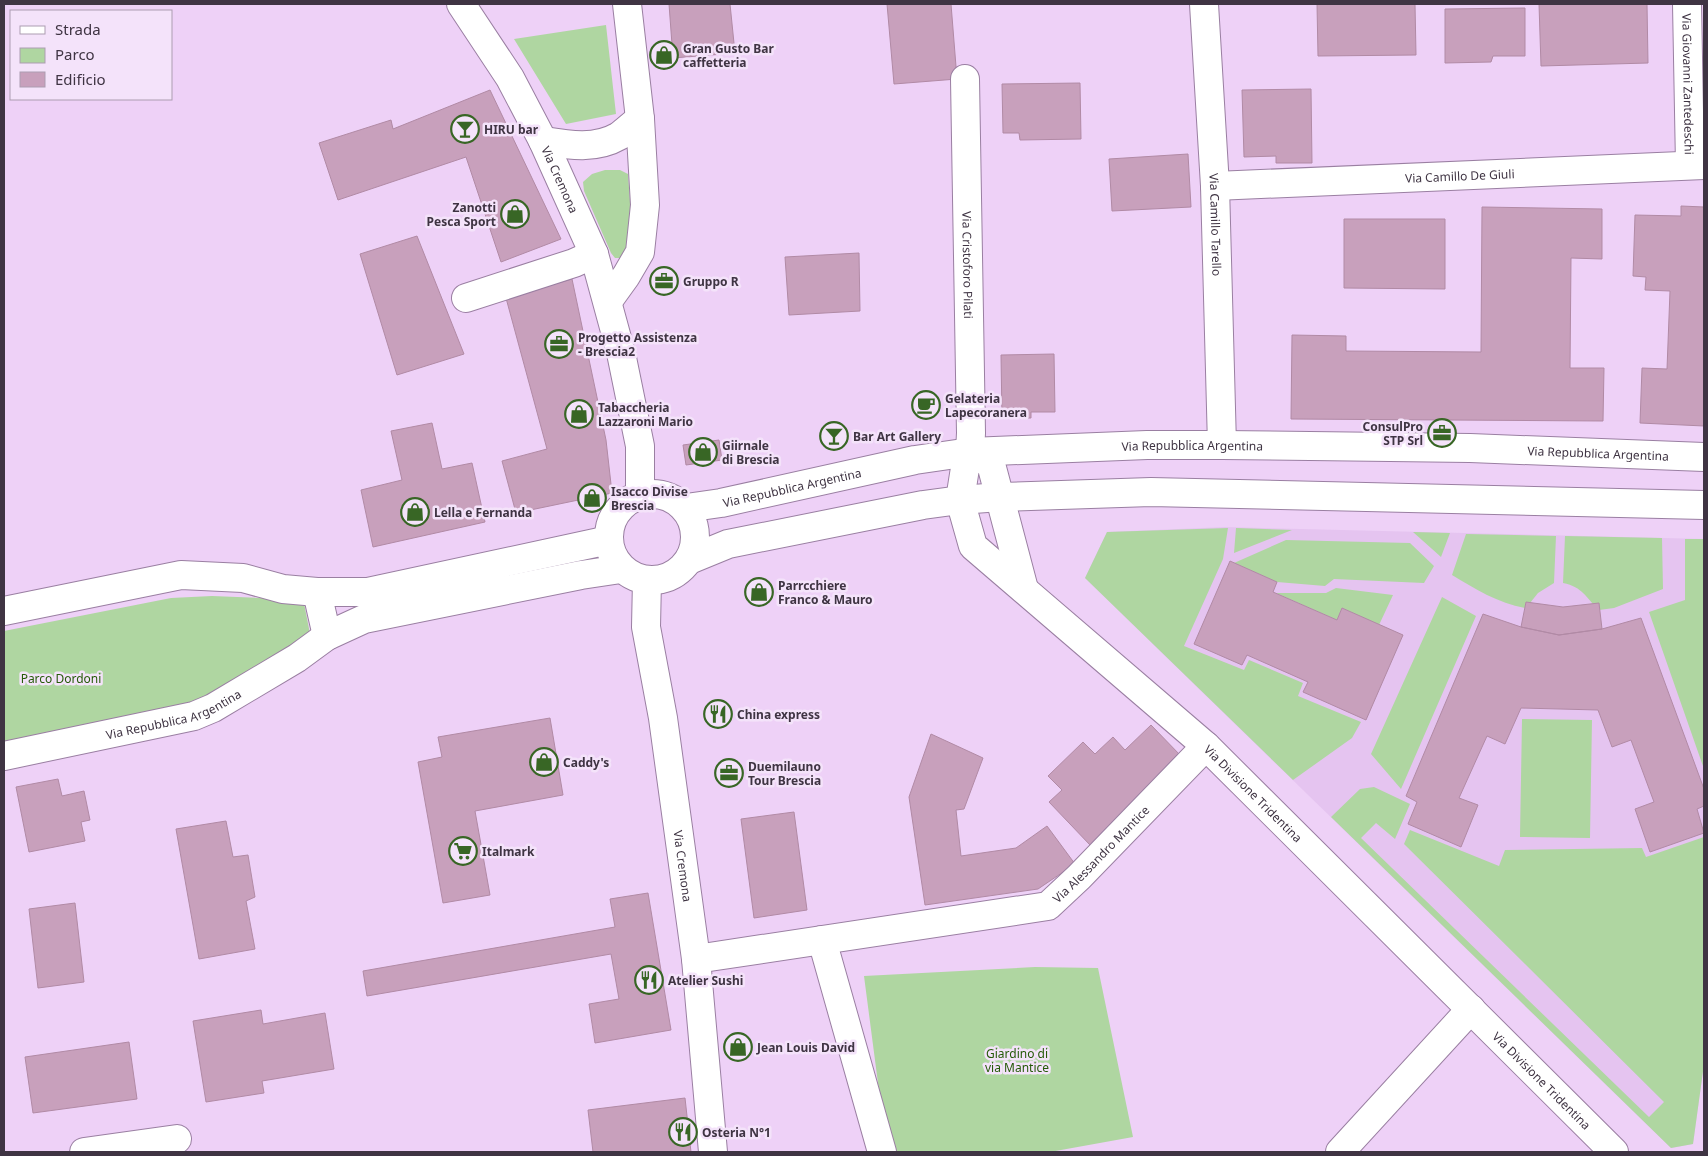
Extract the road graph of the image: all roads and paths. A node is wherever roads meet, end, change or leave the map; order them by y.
1 (461, 4) edge
2 (627, 4) edge
3 (1204, 4) edge
4 (1687, 4) edge
5 (965, 79) dead end
6 (640, 119) junction
7 (543, 141) junction
8 (1697, 165) edge
9 (1215, 186) junction
10 (594, 254) junction
11 (466, 298) dead end
12 (608, 301) junction
13 (1222, 445) junction
14 (970, 452) junction
15 (1704, 457) edge
16 (640, 493) junction
17 (1000, 497) junction
18 (960, 500) junction
19 (1704, 505) edge
20 (686, 508) junction
21 (609, 540) junction
22 (689, 560) junction
23 (621, 569) junction
24 (647, 580) junction
25 (1024, 589) junction
26 (317, 592) junction
27 (4, 611) edge
28 (327, 636) junction
29 (1206, 746) junction
30 (4, 756) edge
31 (822, 940) junction
32 (696, 959) junction
33 (1471, 1009) junction
34 (177, 1139) dead end
35 (84, 1152) edge
36 (713, 1152) edge
37 (882, 1152) edge
38 (1340, 1152) edge
39 (1614, 1152) edge

1 - 7 street, Via Cremona
2 - 6 street
3 - 9 street, Via Camillo Tarello
4 - 8 street, Via Giovanni Zantedeschi
5 - 14 street, Via Cristoforo Pilati
6 - 7 street
6 - 12 street
7 - 10 street, Via Cremona
8 - 9 street, Via Camillo De Giuli
9 - 13 street, Via Camillo Tarello
10 - 11 street
10 - 12 street, Via Cremona
12 - 16 street, Via Cremona
13 - 14 street, Via Repubblica Argentina
13 - 15 street, Via Repubblica Argentina
14 - 17 street
14 - 18 street, Via Divisione Tridentina
14 - 20 street, Via Repubblica Argentina
16 - 20 street
16 - 21 street
17 - 18 street
17 - 19 street
17 - 25 street
18 - 22 street
18 - 25 street, Via Divisione Tridentina
20 - 22 street
21 - 23 street
21 - 26 street
22 - 24 street
23 - 24 street
23 - 28 street, Via Repubblica Argentina
24 - 32 street, Via Cremona
25 - 29 street, Via Divisione Tridentina
26 - 27 street
26 - 28 street
28 - 30 street, Via Repubblica Argentina
29 - 31 street, Via Alessandro Mantice
29 - 33 street, Via Divisione Tridentina
31 - 32 street, Via Alessandro Mantice
31 - 37 street
32 - 36 street, Via Cremona
33 - 38 street
33 - 39 street, Via Divisione Tridentina
34 - 35 street

